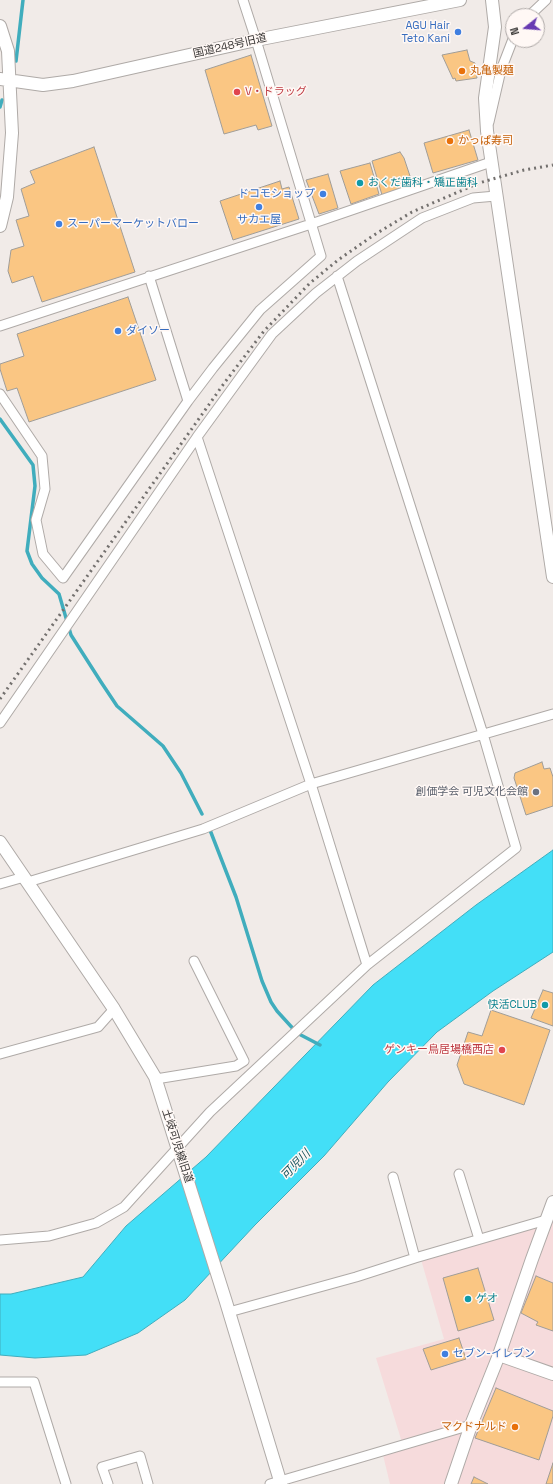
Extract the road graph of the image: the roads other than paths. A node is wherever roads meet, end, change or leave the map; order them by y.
1 (243, 0) edge
2 (460, 0) edge
3 (492, 0) edge
4 (546, 0) edge
5 (538, 8) edge
6 (0, 26) edge
7 (256, 40) junction
8 (510, 48) edge
9 (4, 79) edge
10 (487, 131) junction
11 (491, 162) junction
12 (496, 196) junction
13 (311, 224) junction
14 (0, 226) edge
15 (149, 276) junction
16 (337, 276) junction
17 (0, 326) edge
18 (0, 394) edge
19 (188, 401) junction
20 (197, 438) junction
21 (553, 576) edge
22 (553, 714) edge
23 (0, 723) edge
24 (483, 734) junction
25 (311, 784) junction
26 (0, 842) edge
27 (26, 880) junction
28 (0, 884) edge
29 (194, 961) dead end
30 (367, 965) junction
31 (114, 1009) junction
32 (0, 1054) edge
33 (156, 1079) junction
34 (177, 1147) junction
35 (459, 1174) dead end
36 (393, 1177) dead end
37 (553, 1202) edge
38 (546, 1220) junction
39 (479, 1239) junction
40 (0, 1240) edge
41 (415, 1258) junction
42 (227, 1307) junction
43 (499, 1355) junction
44 (553, 1374) edge
45 (0, 1382) edge
46 (472, 1426) junction
47 (277, 1483) edge
48 (66, 1484) edge
49 (108, 1484) edge
50 (148, 1484) edge
51 (451, 1484) edge

1 - 7 street
2 - 7 street, 国道248号旧道
3 - 10 street
4 - 5 street
6 - 9 street
7 - 9 street, 国道248号旧道
7 - 13 street
8 - 10 street
9 - 14 street
10 - 11 street
11 - 12 street
11 - 13 street
12 - 16 street
12 - 21 street
13 - 15 street
13 - 19 street
15 - 17 street
15 - 19 street
16 - 20 street
16 - 24 street
18 - 19 street
20 - 23 street
20 - 25 street
22 - 24 street
24 - 25 street
24 - 30 street
25 - 27 street
25 - 30 street
26 - 27 street, 土岐可児線旧道
27 - 28 street
27 - 31 street, 土岐可児線旧道
29 - 33 street
30 - 34 street
31 - 32 street
31 - 33 street, 土岐可児線旧道
33 - 34 street, 土岐可児線旧道
34 - 40 street
34 - 42 street, 土岐可児線旧道
35 - 39 street
36 - 41 street
37 - 38 street
38 - 39 street
38 - 43 street
39 - 41 street
41 - 42 street
42 - 47 street, 土岐可児線旧道
43 - 44 street
43 - 46 street
45 - 48 street
46 - 47 street
46 - 51 street
49 - 50 street

